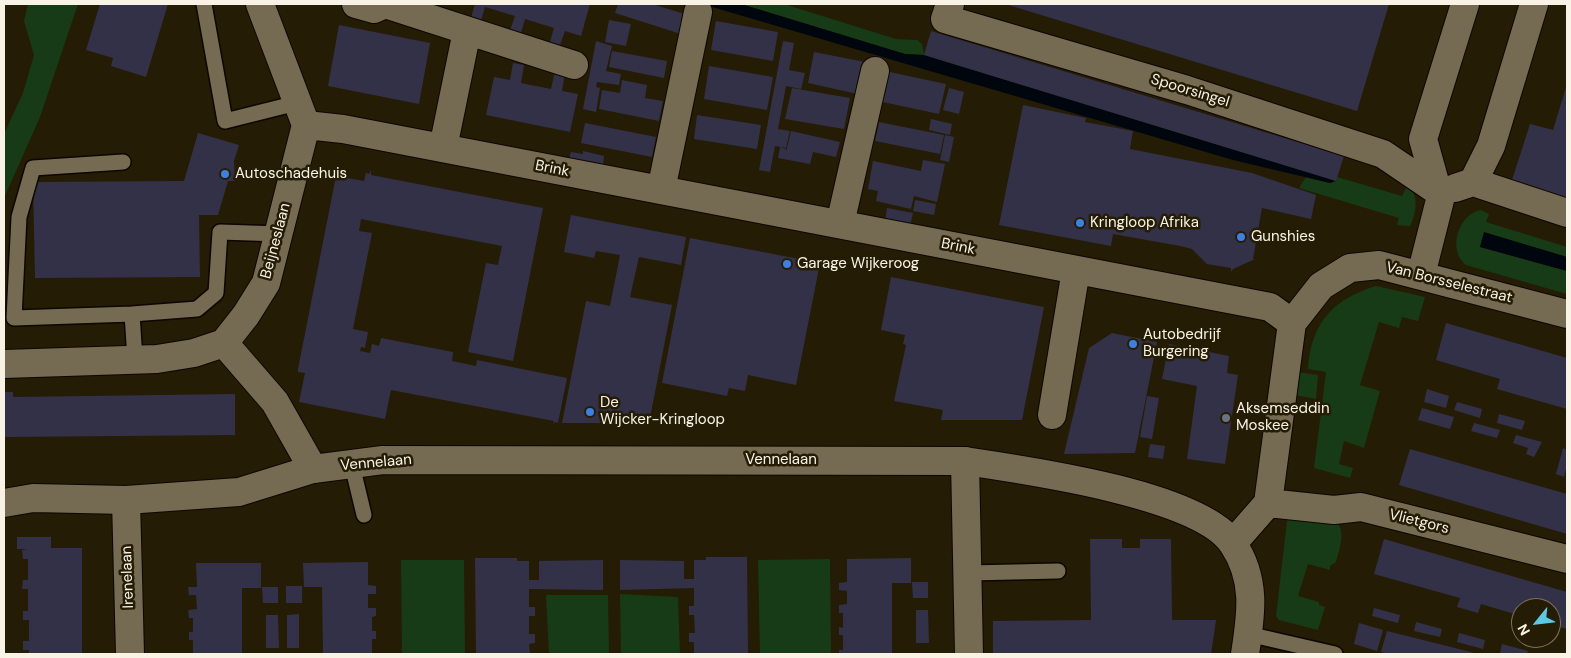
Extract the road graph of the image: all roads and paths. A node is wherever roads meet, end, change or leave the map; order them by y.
1 (204, 4) edge
2 (260, 4) edge
3 (356, 4) edge
4 (1465, 4) edge
5 (1534, 4) edge
6 (948, 11) edge
7 (698, 12) dead end
8 (465, 40) junction
9 (574, 65) dead end
10 (875, 71) dead end
11 (302, 114) junction
12 (443, 148) junction
13 (123, 162) dead end
14 (1473, 182) junction
15 (661, 190) junction
16 (1439, 192) junction
17 (1567, 214) edge
18 (840, 224) junction
19 (280, 234) junction
20 (1076, 270) junction
21 (1421, 275) junction
22 (132, 314) junction
23 (1567, 314) edge
24 (1292, 323) junction
25 (224, 343) junction
26 (135, 359) junction
27 (4, 364) edge
28 (1052, 415) dead end
29 (965, 461) junction
30 (352, 465) junction
31 (313, 469) junction
32 (126, 500) junction
33 (4, 503) edge
34 (1268, 503) junction
35 (364, 515) dead end
36 (1233, 543) junction
37 (1567, 559) edge
38 (1058, 571) dead end
39 (969, 573) junction
40 (1247, 644) edge
41 (130, 654) edge
42 (969, 654) edge
43 (1335, 654) edge

1 - 11 lane
2 - 11 street
3 - 8 street
4 - 16 street
5 - 14 street
6 - 16 street, Spoorsingel
7 - 15 street
8 - 9 street
8 - 12 street
10 - 18 street
11 - 12 street, Brink
11 - 19 street, Beijneslaan
12 - 15 street, Brink
13 - 22 lane
14 - 16 street
14 - 17 street
15 - 18 street, Brink
16 - 21 street
18 - 20 street, Brink
19 - 22 lane
19 - 25 street, Beijneslaan
20 - 24 street, Brink
20 - 28 street
21 - 23 street, Van Borsselestraat
21 - 24 street, Van Borsselestraat
22 - 26 lane
24 - 34 street
25 - 26 street
25 - 31 street
26 - 27 street
29 - 30 street, Vennelaan
29 - 36 street, Vennelaan
29 - 39 street
30 - 31 street, Vennelaan
30 - 35 lane
31 - 32 street, Vennelaan
32 - 33 street, Vennelaan
32 - 41 street, Irenelaan
34 - 36 street
34 - 37 street, Vlietgors
36 - 40 street
38 - 39 lane
39 - 42 street
40 - 43 lane

